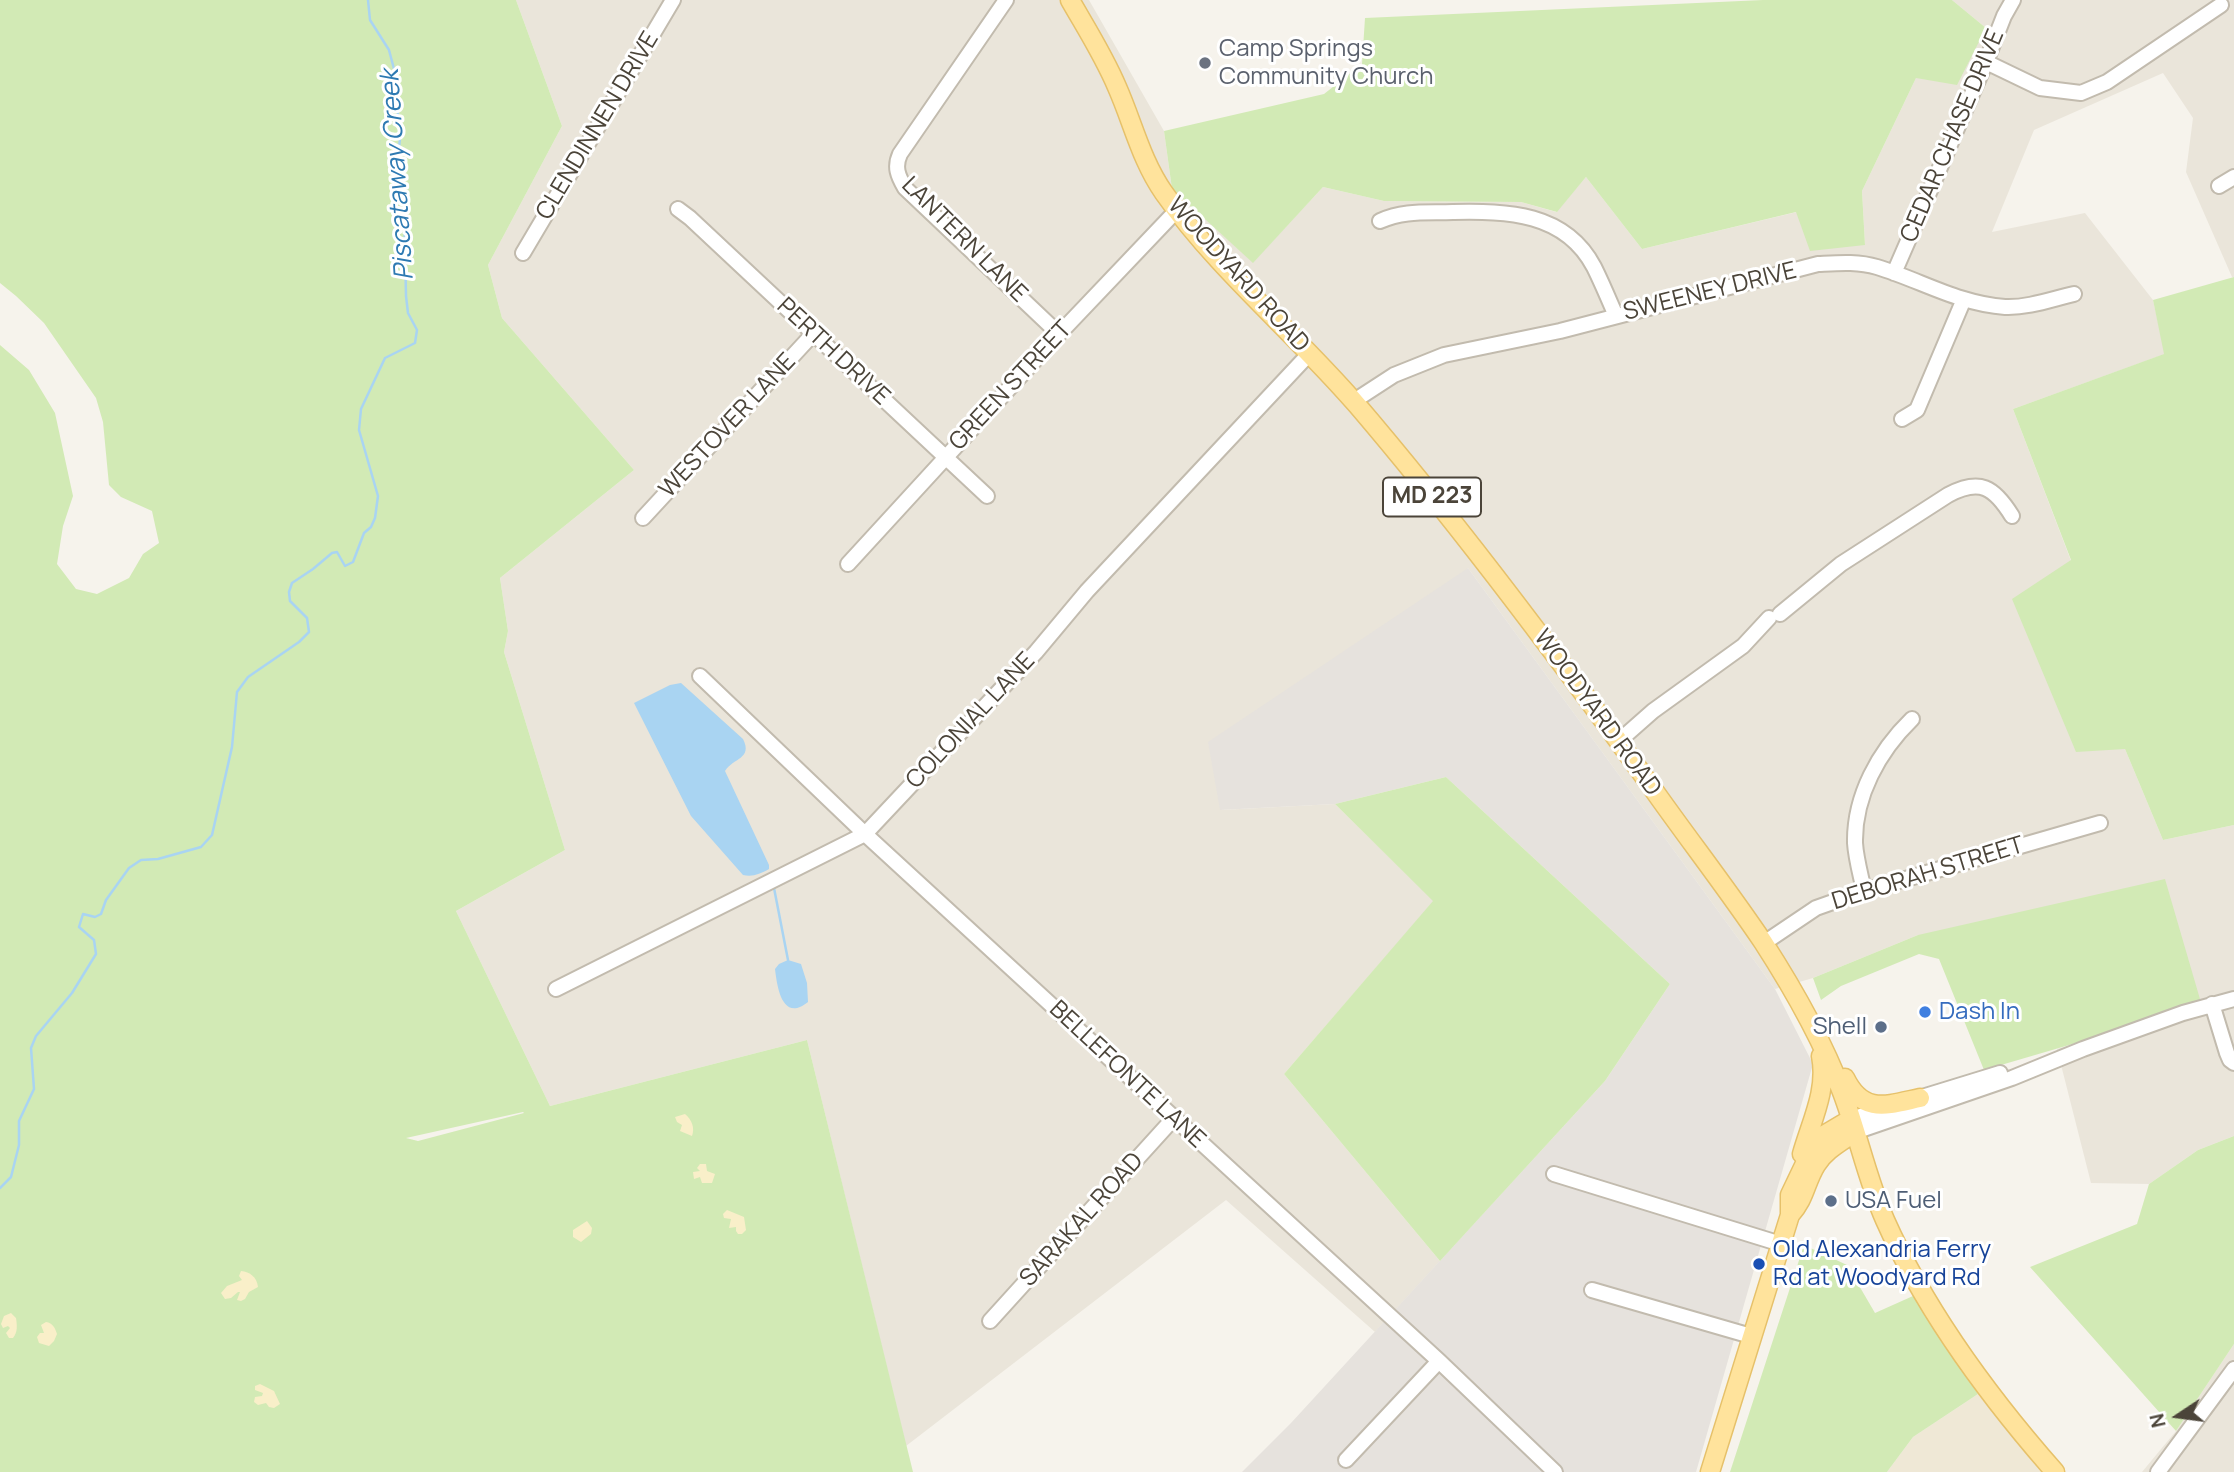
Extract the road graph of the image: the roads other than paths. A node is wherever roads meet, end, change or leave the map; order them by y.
1 (673, 0) edge
2 (1006, 0) edge
3 (1070, 0) edge
4 (2013, 0) edge
5 (2221, 5) dead end
6 (1986, 62) junction
7 (2234, 177) edge
8 (2219, 186) dead end
9 (678, 209) dead end
10 (1177, 210) junction
11 (1380, 221) dead end
12 (523, 253) dead end
13 (1894, 273) junction
14 (2074, 293) dead end
15 (1964, 299) junction
16 (1616, 316) junction
17 (813, 334) junction
18 (1059, 334) junction
19 (1310, 354) junction
20 (1354, 401) junction
21 (1902, 419) dead end
22 (945, 457) junction
23 (987, 496) dead end
24 (2012, 516) dead end
25 (643, 518) dead end
26 (848, 564) dead end
27 (700, 676) dead end
28 (1912, 719) dead end
29 (1619, 741) junction
30 (2101, 823) dead end
31 (865, 834) junction
32 (1864, 891) junction
33 (1764, 943) junction
34 (556, 989) dead end
35 (2233, 1002) edge
36 (2212, 1004) junction
37 (1816, 1032) junction
38 (2049, 1062) junction
39 (2234, 1063) edge
40 (1920, 1098) junction
41 (1174, 1118) junction
42 (1853, 1126) junction
43 (1554, 1174) dead end
44 (1790, 1195) junction
45 (1790, 1215) junction
46 (1782, 1244) junction
47 (1592, 1290) dead end
48 (990, 1321) dead end
49 (1751, 1336) junction
50 (1438, 1361) junction
51 (2234, 1369) edge
52 (1346, 1460) dead end
53 (1555, 1472) edge
54 (1710, 1472) edge
55 (2055, 1472) edge
56 (2158, 1472) edge

1 - 12 street, CLENDINNEN DRIVE
2 - 18 street, LANTERN LANE
3 - 10 main road, WOODYARD ROAD / MD 223
4 - 6 street, CEDAR CHASE DRIVE
5 - 6 street
6 - 13 street, CEDAR CHASE DRIVE
7 - 8 street
9 - 17 street, PERTH DRIVE
10 - 18 street, GREEN STREET
10 - 19 main road, WOODYARD ROAD / MD 223
11 - 16 street
13 - 15 street, SWEENEY DRIVE
13 - 16 street, SWEENEY DRIVE
14 - 15 street, SWEENEY DRIVE
15 - 21 street
16 - 20 street, SWEENEY DRIVE
17 - 22 street, PERTH DRIVE
17 - 25 street, WESTOVER LANE
18 - 22 street, GREEN STREET
19 - 20 main road, WOODYARD ROAD / MD 223
19 - 31 street, COLONIAL LANE
20 - 29 main road, WOODYARD ROAD / MD 223
22 - 23 street, PERTH DRIVE
22 - 26 street, GREEN STREET
24 - 29 street
27 - 31 street, BELLEFONTE LANE
28 - 32 street
29 - 33 main road, WOODYARD ROAD / MD 223
30 - 32 street, DEBORAH STREET
31 - 34 street, COLONIAL LANE
31 - 41 street, BELLEFONTE LANE
32 - 33 street, DEBORAH STREET
33 - 37 main road, WOODYARD ROAD / MD 223
35 - 36 street
36 - 38 street
36 - 39 street
37 - 40 main road
37 - 42 main road, WOODYARD ROAD / MD 223
37 - 44 main road
38 - 40 street
38 - 42 street
40 - 42 street
41 - 48 street, SARAKAL ROAD
41 - 50 street, BELLEFONTE LANE
42 - 44 main road
42 - 45 main road
42 - 55 main road, WOODYARD ROAD / MD 223
43 - 46 street
44 - 45 main road
45 - 46 main road
46 - 49 main road
47 - 49 street
49 - 54 main road
50 - 52 street
50 - 53 street, BELLEFONTE LANE
51 - 56 street

